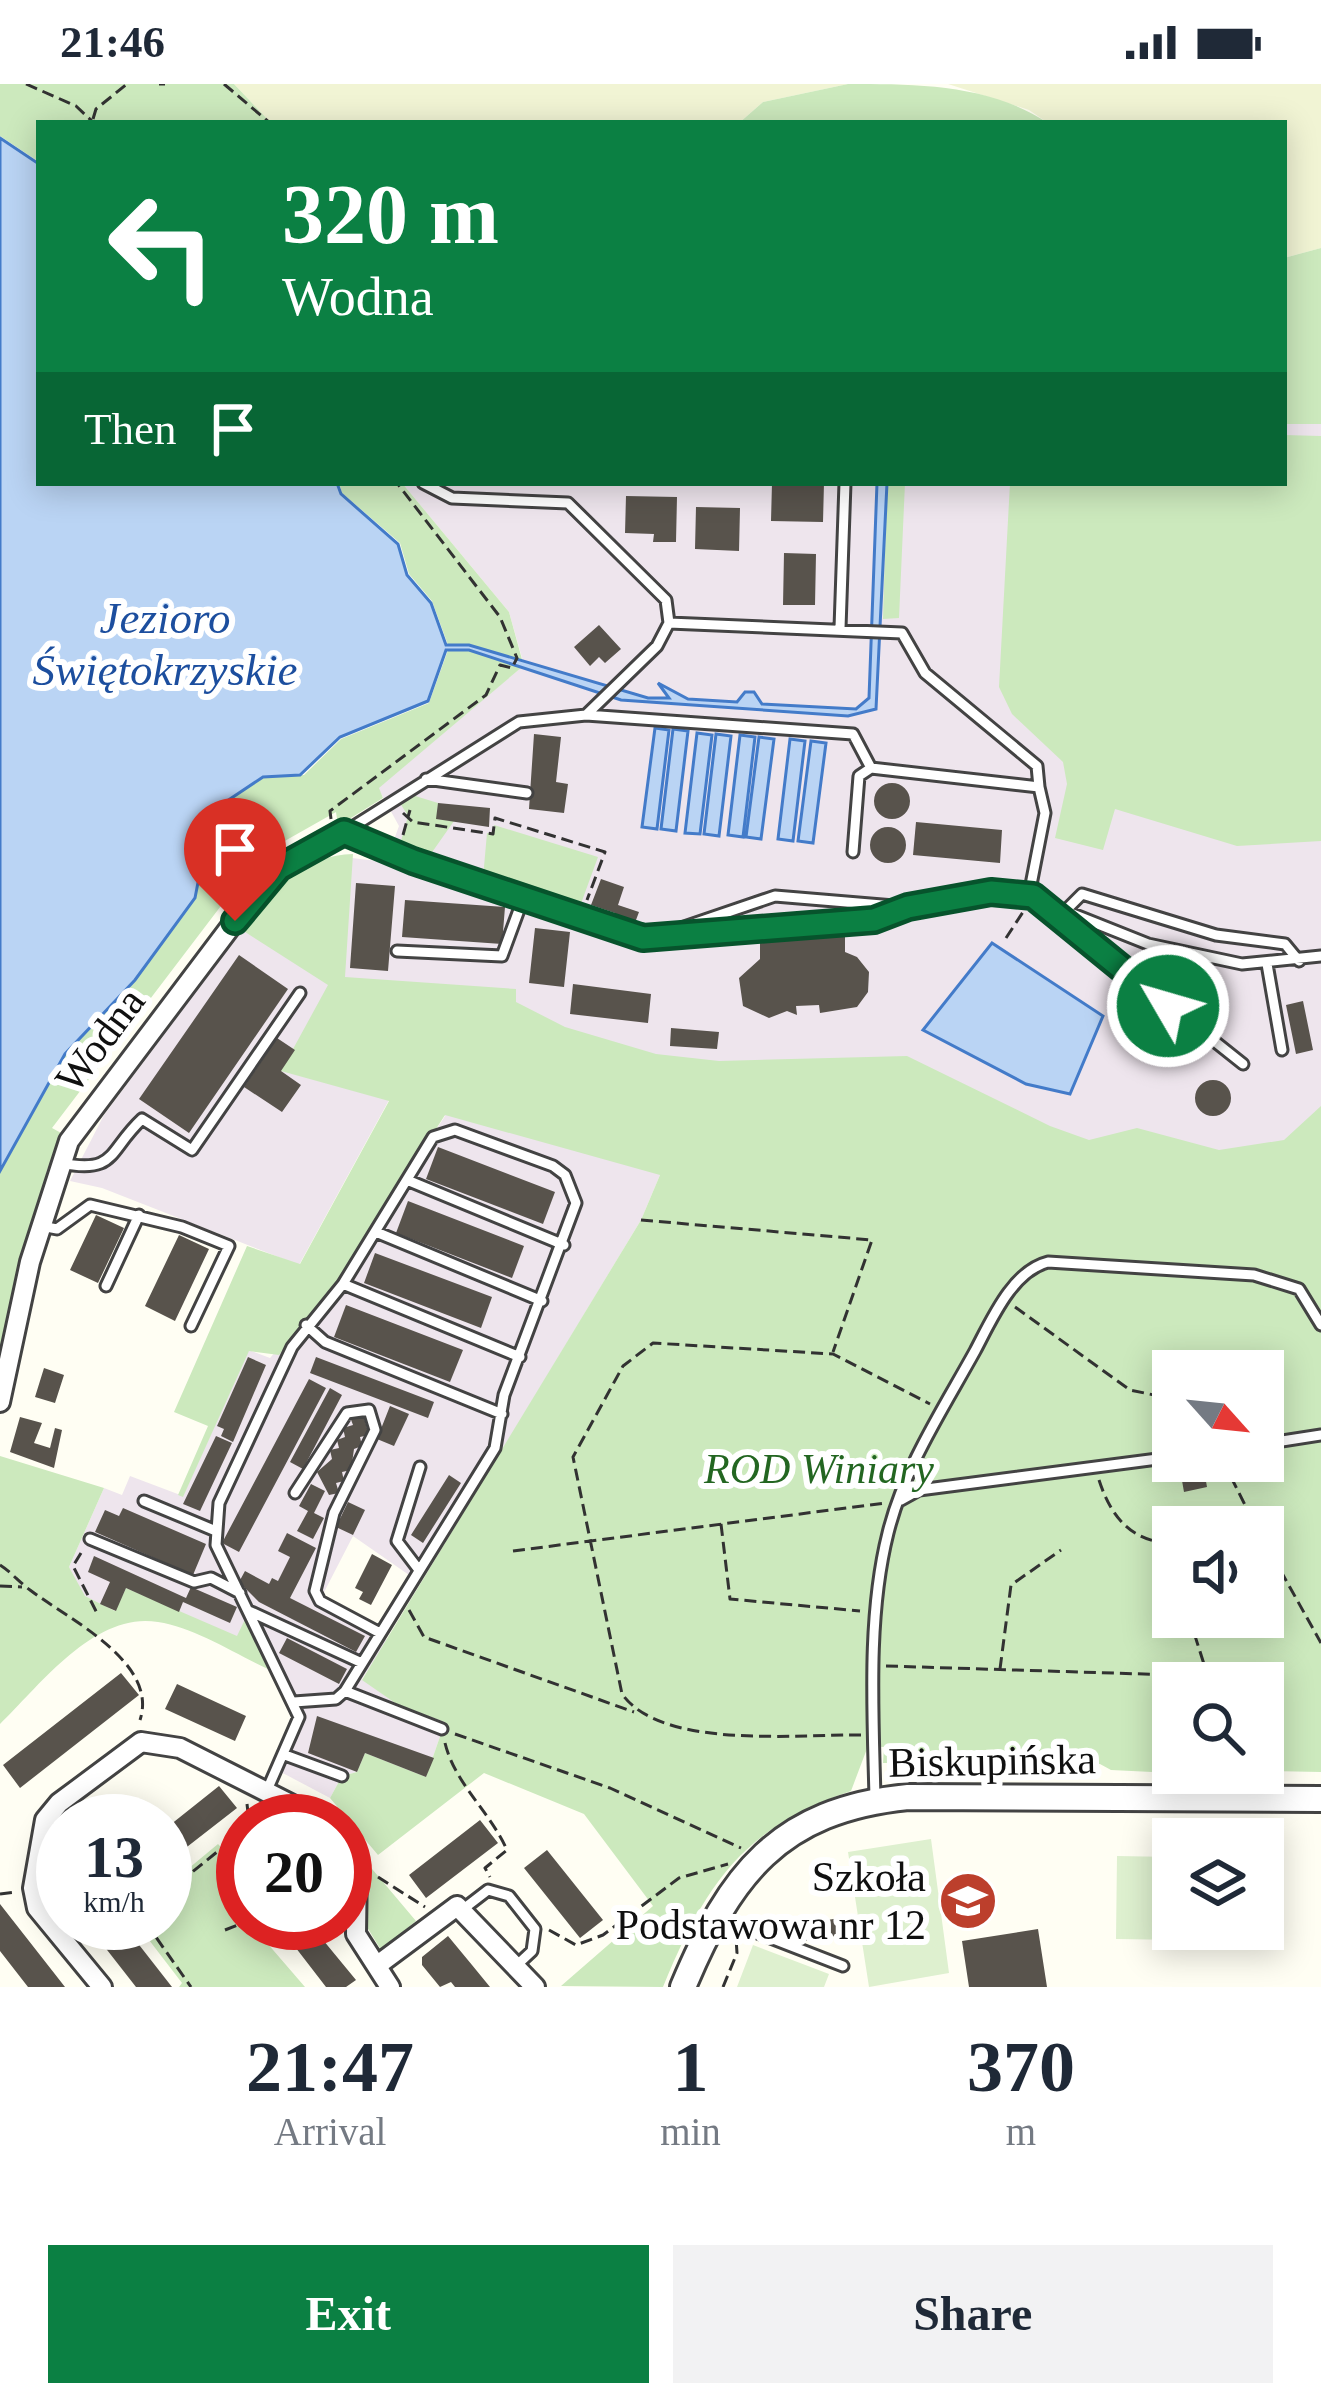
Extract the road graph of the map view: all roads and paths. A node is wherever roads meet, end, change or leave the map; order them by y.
1 (26, 84) edge
2 (127, 84) edge
3 (224, 84) edge
4 (91, 120) edge
5 (93, 120) edge
6 (266, 120) edge
7 (399, 486) edge
8 (429, 486) edge
9 (845, 486) edge
10 (669, 623) junction
11 (840, 628) junction
12 (586, 716) junction
13 (871, 768) junction
14 (421, 783) junction
15 (1039, 787) junction
16 (527, 793) dead end
17 (394, 798) junction
18 (407, 819) junction
19 (338, 835) junction
20 (853, 852) dead end
21 (393, 853) junction
22 (1031, 895) junction
23 (524, 899) junction
24 (908, 907) junction
25 (1065, 911) junction
26 (580, 919) junction
27 (1018, 919) dead end
28 (661, 935) junction
29 (1006, 938) dead end
30 (397, 951) dead end
31 (1321, 956) edge
32 (1298, 961) junction
33 (1267, 964) junction
34 (300, 994) dead end
35 (1282, 1050) dead end
36 (1243, 1064) dead end
37 (59, 1163) junction
38 (407, 1180) junction
39 (139, 1215) junction
40 (641, 1220) dead end
41 (41, 1226) junction
42 (376, 1232) junction
43 (564, 1245) junction
44 (343, 1284) junction
45 (106, 1286) dead end
46 (1004, 1299) junction
47 (542, 1300) junction
48 (306, 1325) junction
49 (1321, 1325) edge
50 (191, 1326) dead end
51 (833, 1354) junction
52 (520, 1357) junction
53 (1152, 1395) edge
54 (0, 1402) edge
55 (942, 1411) junction
56 (502, 1414) junction
57 (1321, 1436) edge
58 (1284, 1441) edge
59 (1152, 1460) edge
60 (420, 1467) dead end
61 (1095, 1467) junction
62 (295, 1493) dead end
63 (145, 1501) dead end
64 (898, 1501) junction
65 (720, 1522) junction
66 (216, 1531) junction
67 (1152, 1538) edge
68 (90, 1539) joint
69 (590, 1540) junction
70 (1060, 1550) dead end
71 (513, 1551) dead end
72 (0, 1564) edge
73 (419, 1570) junction
74 (1284, 1577) edge
75 (0, 1586) edge
76 (25, 1587) junction
77 (241, 1594) junction
78 (407, 1610) dead end
79 (249, 1611) junction
80 (877, 1612) junction
81 (98, 1615) dead end
82 (380, 1633) junction
83 (1321, 1643) edge
84 (362, 1663) junction
85 (876, 1665) junction
86 (1000, 1669) junction
87 (1152, 1674) edge
88 (345, 1691) junction
89 (294, 1702) junction
90 (635, 1712) junction
91 (140, 1720) dead end
92 (442, 1729) junction
93 (877, 1735) junction
94 (285, 1755) junction
95 (342, 1776) dead end
96 (268, 1788) junction
97 (246, 1790) dead end
98 (246, 1794) edge
99 (278, 1794) edge
100 (1321, 1799) edge
101 (874, 1800) junction
102 (216, 1853) edge
103 (747, 1861) junction
104 (192, 1872) edge
105 (372, 1872) edge
106 (496, 1888) junction
107 (18, 1892) dead end
108 (0, 1894) edge
109 (453, 1913) junction
110 (723, 1920) junction
111 (536, 1929) junction
112 (164, 1950) edge
113 (368, 1950) edge
114 (379, 1964) junction
115 (843, 1966) dead end
116 (513, 1969) junction
117 (189, 1986) edge
118 (102, 1987) edge
119 (390, 1987) edge
120 (535, 1987) edge
121 (682, 1987) edge
122 (723, 1987) edge

1 - 4 path
2 - 5 path
3 - 6 path
7 - 19 path
8 - 10 lane
9 - 11 lane
10 - 11 lane
10 - 12 lane
11 - 15 lane
12 - 13 lane
12 - 14 lane
13 - 15 lane
13 - 20 lane
14 - 16 lane
14 - 17 lane
14 - 18 path
15 - 22 lane
17 - 18 path
17 - 19 lane
18 - 21 path
18 - 26 path
19 - 21 street
19 - 37 street, Wodna
21 - 23 lane
22 - 24 lane
22 - 25 lane
22 - 36 lane
23 - 26 lane
23 - 30 lane
24 - 28 lane
24 - 28 lane
25 - 32 lane
25 - 33 lane
26 - 28 lane
27 - 29 path
31 - 32 lane
32 - 33 lane
33 - 35 lane
34 - 37 lane
37 - 41 street, Wodna
38 - 42 lane
38 - 43 lane
38 - 43 lane
39 - 41 lane
39 - 45 lane
39 - 50 lane
40 - 51 path
41 - 54 street, Wodna
42 - 44 lane
42 - 47 lane
43 - 47 lane
44 - 48 lane
44 - 52 lane
46 - 49 lane
46 - 53 path
46 - 55 lane
47 - 52 lane
48 - 56 lane
48 - 66 lane
51 - 55 path
51 - 69 path
52 - 56 lane
55 - 64 lane
56 - 73 lane
57 - 58 lane
59 - 61 lane
60 - 73 lane
61 - 64 lane
61 - 67 path
62 - 82 lane
63 - 66 lane
64 - 65 path
64 - 80 lane
65 - 69 path
65 - 80 path
66 - 77 lane
68 - 77 lane
68 - 81 path
69 - 71 path
69 - 90 path
70 - 86 path
72 - 76 path
73 - 82 lane
74 - 83 path
75 - 76 path
76 - 91 path
77 - 79 lane
78 - 90 path
79 - 84 lane
79 - 89 lane
80 - 85 lane
82 - 84 lane
84 - 88 lane
85 - 86 path
85 - 93 lane
86 - 87 path
88 - 89 lane
88 - 92 lane
89 - 94 lane
90 - 93 path
92 - 103 path
92 - 106 path
93 - 101 lane
94 - 95 lane
94 - 96 lane
96 - 99 street
96 - 118 street
97 - 98 path
100 - 101 street, Biskupińska
101 - 103 street, Biskupińska
102 - 104 path
103 - 110 street, Biskupińska
103 - 111 path
105 - 109 path
106 - 109 lane
106 - 111 lane
107 - 108 path
109 - 114 street
109 - 116 street
110 - 115 lane
110 - 121 street, Biskupińska
110 - 122 path
111 - 116 lane
112 - 117 path
113 - 114 street
114 - 119 street
116 - 120 street

